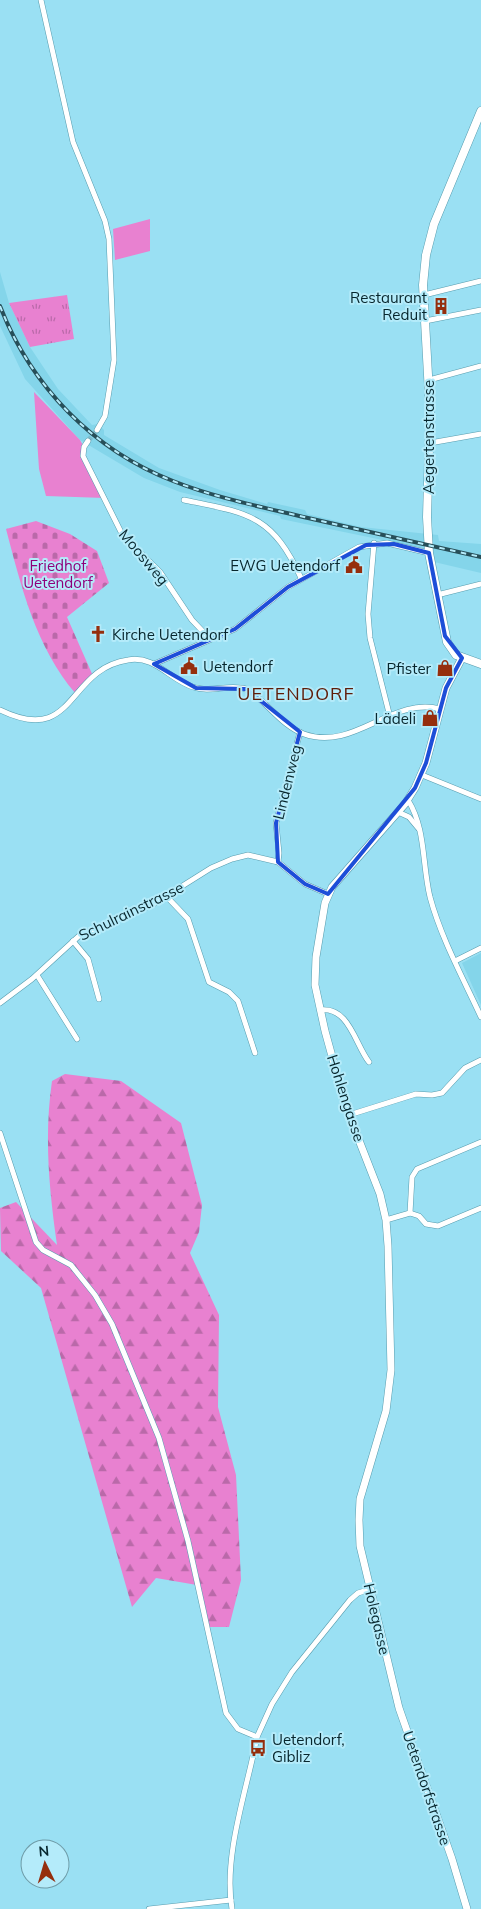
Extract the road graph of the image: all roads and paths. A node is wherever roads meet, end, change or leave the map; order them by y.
1 (41, 0) edge
2 (481, 111) edge
3 (481, 281) edge
4 (424, 295) junction
5 (481, 310) edge
6 (425, 321) junction
7 (481, 366) edge
8 (429, 380) junction
9 (97, 430) tunnel mouth
10 (481, 434) edge
11 (88, 441) tunnel mouth
12 (430, 443) junction
13 (184, 500) dead end
14 (374, 543) junction
15 (429, 554) junction
16 (301, 578) junction
17 (481, 584) edge
18 (437, 595) junction
19 (210, 639) junction
20 (462, 658) junction
21 (154, 664) junction
22 (481, 664) edge
23 (440, 709) junction
24 (0, 710) edge
25 (390, 717) junction
26 (300, 732) junction
27 (422, 775) junction
28 (481, 798) edge
29 (408, 800) junction
30 (398, 812) junction
31 (420, 829) junction
32 (278, 862) junction
33 (328, 894) junction
34 (167, 897) junction
35 (73, 941) junction
36 (481, 948) edge
37 (455, 961) junction
38 (37, 975) junction
39 (99, 999) dead end
40 (0, 1003) edge
41 (320, 1010) junction
42 (481, 1017) edge
43 (77, 1039) dead end
44 (254, 1053) dead end
45 (481, 1060) edge
46 (369, 1062) dead end
47 (349, 1115) junction
48 (0, 1133) edge
49 (481, 1142) edge
50 (481, 1208) edge
51 (410, 1213) junction
52 (386, 1220) junction
53 (366, 1571) joint
54 (371, 1589) junction
55 (388, 1666) joint
56 (257, 1737) junction
57 (231, 1900) junction
58 (149, 1909) edge
59 (232, 1909) edge
60 (467, 1909) edge

1 - 9 street
2 - 4 main road, Aegertenstrasse
3 - 4 street
4 - 6 main road, Aegertenstrasse
5 - 6 street
6 - 8 main road, Aegertenstrasse
7 - 8 street
8 - 12 main road, Aegertenstrasse
10 - 12 street
11 - 19 street, Moosweg
12 - 15 main road, Aegertenstrasse
13 - 16 street
14 - 15 street
14 - 16 street
14 - 25 street
15 - 18 main road, Aegertenstrasse
16 - 19 street
17 - 18 street
18 - 20 main road, Aegertenstrasse
19 - 21 street
20 - 22 main road
20 - 23 street, Hohlengasse
21 - 24 street
21 - 26 street
23 - 25 street
23 - 27 street, Hohlengasse
25 - 26 street
26 - 32 street, Lindenweg
27 - 28 street
27 - 29 street, Hohlengasse
29 - 30 street, Hohlengasse
29 - 31 street
30 - 31 street
30 - 33 street, Hohlengasse
31 - 37 street
32 - 33 street, Schulrainstrasse
32 - 34 street, Schulrainstrasse
33 - 41 street, Hohlengasse
34 - 35 street, Schulrainstrasse
34 - 44 street
35 - 38 street, Schulrainstrasse
35 - 39 street
36 - 37 street
37 - 42 street
38 - 40 street, Schulrainstrasse
38 - 43 street
41 - 46 street
41 - 47 street, Hohlengasse
45 - 47 street
47 - 52 street, Hohlengasse
48 - 56 street
49 - 51 street
50 - 51 street
51 - 52 street
52 - 53 street, Hohlengasse
53 - 54 street, Holegasse
54 - 55 street, Holegasse
54 - 56 street
55 - 60 street, Uetendorfstrasse
56 - 57 street
57 - 58 street
57 - 59 street

